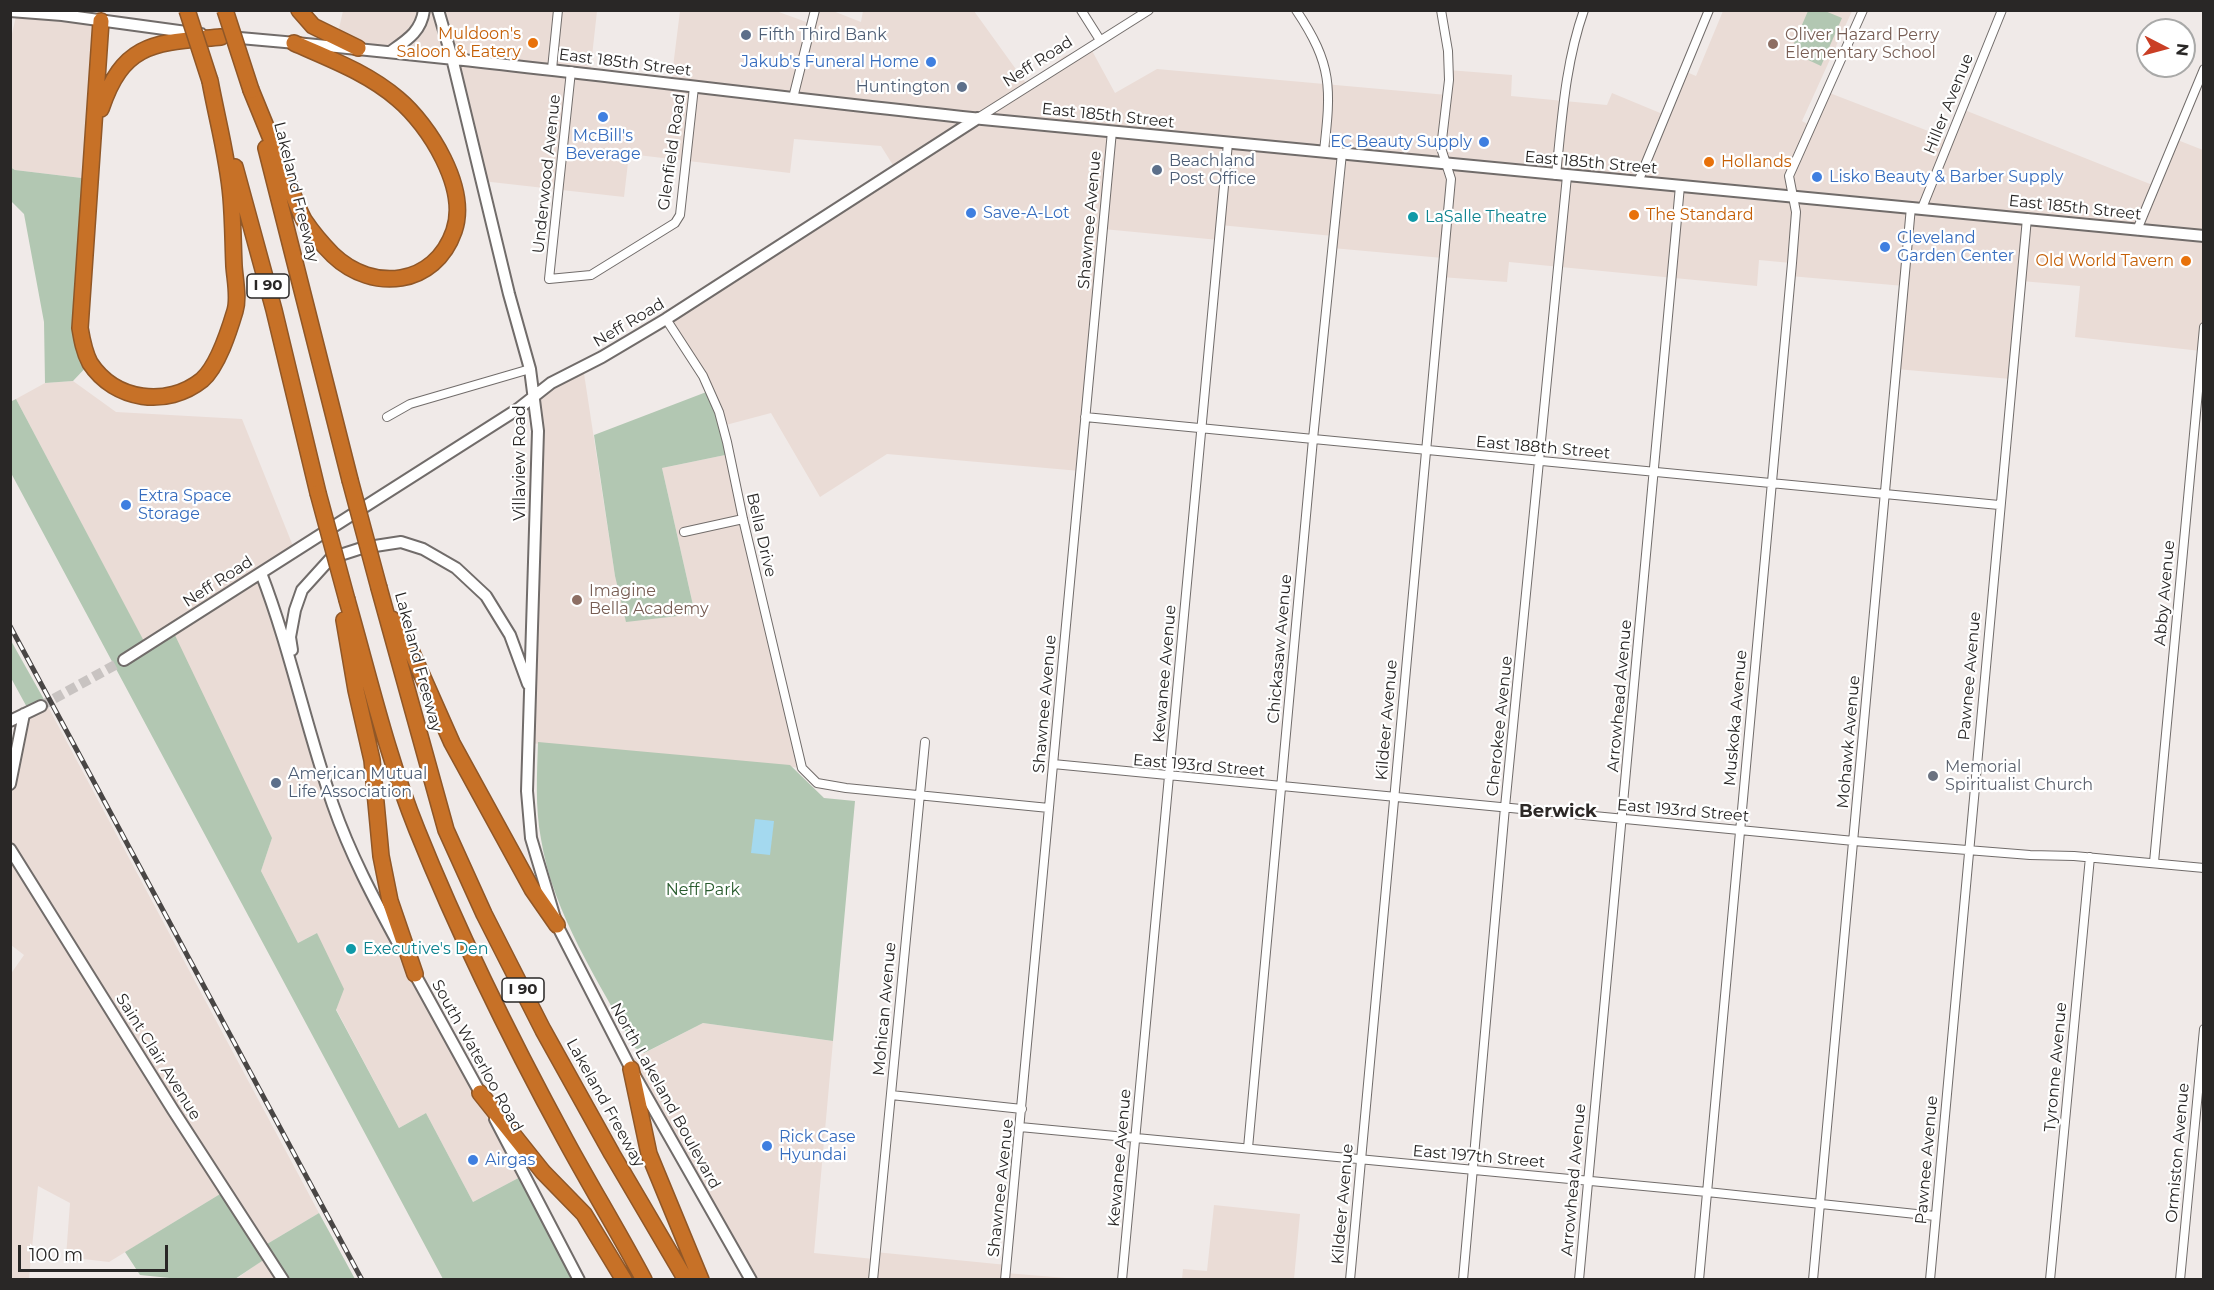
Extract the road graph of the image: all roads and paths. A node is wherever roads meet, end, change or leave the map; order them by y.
1 (187, 10) edge
2 (225, 10) edge
3 (299, 10) edge
4 (424, 10) edge
5 (438, 10) edge
6 (558, 10) edge
7 (815, 10) edge
8 (1081, 10) edge
9 (1149, 10) edge
10 (1296, 10) edge
11 (1441, 10) edge
12 (1584, 10) edge
13 (1709, 10) edge
14 (1863, 10) edge
15 (2002, 10) edge
16 (10, 11) edge
17 (34, 12) edge
18 (101, 16) edge
19 (221, 37) junction
20 (1100, 40) junction
21 (294, 43) junction
22 (358, 48) junction
23 (390, 52) junction
24 (452, 58) junction
25 (552, 69) junction
26 (2204, 69) edge
27 (571, 71) junction
28 (210, 81) junction
29 (694, 87) junction
30 (251, 90) junction
31 (793, 98) junction
32 (978, 118) junction
33 (94, 129) junction
34 (1112, 131) junction
35 (1228, 143) junction
36 (1324, 151) junction
37 (1342, 153) junction
38 (1446, 164) junction
39 (1561, 175) junction
40 (1638, 182) junction
41 (1680, 186) junction
42 (1793, 195) junction
43 (1916, 207) junction
44 (2027, 218) junction
45 (2137, 230) junction
46 (2204, 236) edge
47 (549, 279) joint
48 (666, 319) junction
49 (2204, 327) edge
50 (530, 369) junction
51 (535, 395) junction
52 (387, 417) dead end
53 (1085, 417) junction
54 (1201, 429) junction
55 (1312, 439) junction
56 (1425, 450) junction
57 (1539, 462) junction
58 (1653, 471) junction
59 (1770, 484) junction
60 (1885, 494) junction
61 (1999, 505) junction
62 (743, 519) junction
63 (684, 532) dead end
64 (261, 573) junction
65 (344, 601) junction
66 (385, 609) junction
67 (124, 660) tunnel mouth
68 (296, 679) junction
69 (531, 693) junction
70 (41, 705) tunnel mouth
71 (24, 714) junction
72 (10, 721) edge
73 (925, 742) dead end
74 (1053, 764) junction
75 (1170, 777) junction
76 (10, 784) edge
77 (1281, 787) junction
78 (918, 796) junction
79 (1393, 797) junction
80 (1505, 807) junction
81 (1049, 808) junction
82 (1622, 819) junction
83 (1739, 829) junction
84 (1854, 841) junction
85 (10, 849) edge
86 (1968, 850) junction
87 (2090, 857) junction
88 (2154, 862) junction
89 (2204, 868) edge
90 (557, 925) junction
91 (415, 974) junction
92 (2204, 1029) edge
93 (631, 1069) junction
94 (480, 1093) junction
95 (891, 1095) junction
96 (1022, 1109) junction
97 (1020, 1126) junction
98 (1135, 1138) junction
99 (1248, 1148) junction
100 (1360, 1160) junction
101 (1474, 1170) junction
102 (1588, 1181) junction
103 (1707, 1192) junction
104 (1821, 1204) junction
105 (1935, 1216) junction
106 (283, 1280) edge
107 (579, 1280) edge
108 (624, 1280) edge
109 (644, 1280) edge
110 (686, 1280) edge
111 (701, 1280) edge
112 (751, 1280) edge
113 (873, 1280) edge
114 (1005, 1280) edge
115 (1122, 1280) edge
116 (1350, 1280) edge
117 (1463, 1280) edge
118 (1579, 1280) edge
119 (1699, 1280) edge
120 (1813, 1280) edge
121 (1929, 1280) edge
122 (2050, 1280) edge
123 (2180, 1280) edge

1 - 28 highway, I 90, bridge
2 - 30 highway, Lakeland Freeway / I 90, bridge
3 - 22 highway
4 - 23 street
5 - 24 street, Villaview Road
6 - 25 street
7 - 31 street
8 - 20 street
9 - 20 street, Neff Road
10 - 36 street
11 - 38 street, Kildeer Avenue
12 - 39 street, Cherokee Avenue
13 - 40 street
14 - 42 street, Muskoka Avenue
15 - 43 street, Hiller Avenue
16 - 17 street, East 185th Street
17 - 18 street, East 185th Street
18 - 19 street, East 185th Street
18 - 33 highway
19 - 21 street, East 185th Street
19 - 33 highway
20 - 32 street, Neff Road
21 - 22 street, East 185th Street
21 - 30 highway
22 - 23 street, East 185th Street
23 - 24 street, East 185th Street
24 - 25 street, East 185th Street
24 - 50 street, Villaview Road
25 - 27 street, East 185th Street
26 - 45 street
27 - 29 street, East 185th Street
27 - 47 street, Underwood Avenue
28 - 33 highway
28 - 65 highway, I 90, bridge
29 - 31 street, East 185th Street
29 - 47 street, Glenfield Road
30 - 66 highway, Lakeland Freeway / I 90, bridge
31 - 32 street, East 185th Street
32 - 34 street, East 185th Street
32 - 48 street, Neff Road
34 - 35 street, East 185th Street
34 - 53 street, Shawnee Avenue
35 - 36 street, East 185th Street
35 - 54 street, Kewanee Avenue
36 - 37 street, East 185th Street
37 - 38 street, East 185th Street
37 - 55 street, Chickasaw Avenue
38 - 39 street, East 185th Street
38 - 56 street, Kildeer Avenue
39 - 40 street, East 185th Street
39 - 57 street, Cherokee Avenue
40 - 41 street, East 185th Street
41 - 42 street, East 185th Street
41 - 58 street, Arrowhead Avenue
42 - 43 street, East 185th Street
42 - 59 street, Muskoka Avenue
43 - 44 street, East 185th Street
43 - 60 street, Mohawk Avenue
44 - 45 street, East 185th Street
44 - 61 street, Pawnee Avenue
45 - 46 street, East 185th Street
48 - 51 street, Neff Road
48 - 62 street, Bella Drive
49 - 88 street, Abby Avenue
50 - 51 street, Villaview Road
50 - 52 street
51 - 64 street, Neff Road
51 - 69 street, Villaview Road
53 - 54 street, East 188th Street
53 - 74 street, Shawnee Avenue
54 - 55 street, East 188th Street
54 - 75 street, Kewanee Avenue
55 - 56 street, East 188th Street
55 - 77 street, Chickasaw Avenue
56 - 57 street, East 188th Street
56 - 79 street, Kildeer Avenue
57 - 58 street, East 188th Street
57 - 80 street, Cherokee Avenue
58 - 59 street, East 188th Street
58 - 82 street, Arrowhead Avenue
59 - 60 street, East 188th Street
59 - 83 street, Muskoka Avenue
60 - 61 street, East 188th Street
60 - 84 street, Mohawk Avenue
61 - 86 street, Pawnee Avenue
62 - 63 street
62 - 78 street, Bella Drive
64 - 67 street, Neff Road
64 - 68 street, South Waterloo Road
65 - 91 highway
65 - 109 highway, I 90
66 - 90 highway
66 - 110 highway, Lakeland Freeway / I 90
68 - 69 street
68 - 91 street, South Waterloo Road
69 - 90 street, Villaview Road
70 - 71 street
71 - 72 street
71 - 76 street
73 - 78 street, Mohican Avenue
74 - 75 street, East 193rd Street
74 - 81 street, Shawnee Avenue
75 - 77 street, East 193rd Street
75 - 98 street, Kewanee Avenue
77 - 79 street, East 193rd Street
77 - 99 street, Chickasaw Avenue
78 - 81 street
78 - 95 street, Mohican Avenue
79 - 80 street, East 193rd Street
79 - 100 street, Kildeer Avenue
80 - 82 street, East 193rd Street
80 - 101 street, Cherokee Avenue
81 - 96 street, Shawnee Avenue
82 - 83 street, East 193rd Street
82 - 102 street, Arrowhead Avenue
83 - 84 street, East 193rd Street
83 - 103 street, Muskoka Avenue
84 - 86 street, East 193rd Street
84 - 104 street, Mohawk Avenue
85 - 106 street, Saint Clair Avenue
86 - 87 street, East 193rd Street
86 - 105 street, Pawnee Avenue
87 - 88 street, East 193rd Street
87 - 122 street, Tyronne Avenue
88 - 89 street, East 193rd Street
90 - 93 street, North Lakeland Boulevard
91 - 94 street, South Waterloo Road
92 - 123 street, Ormiston Avenue
93 - 111 highway
93 - 112 street, North Lakeland Boulevard
94 - 107 street, South Waterloo Road
94 - 108 highway
95 - 96 street
95 - 113 street, Mohican Avenue
96 - 97 street, Shawnee Avenue
97 - 98 street, East 197th Street
97 - 114 street, Shawnee Avenue
98 - 99 street, East 197th Street
98 - 115 street, Kewanee Avenue
99 - 100 street, East 197th Street
100 - 101 street, East 197th Street
100 - 116 street, Kildeer Avenue
101 - 102 street, East 197th Street
101 - 117 street, Cherokee Avenue
102 - 103 street, East 197th Street
102 - 118 street, Arrowhead Avenue
103 - 104 street, East 197th Street
103 - 119 street, Muskoka Avenue
104 - 105 street, East 197th Street
104 - 120 street, Mohawk Avenue
105 - 121 street, Pawnee Avenue

